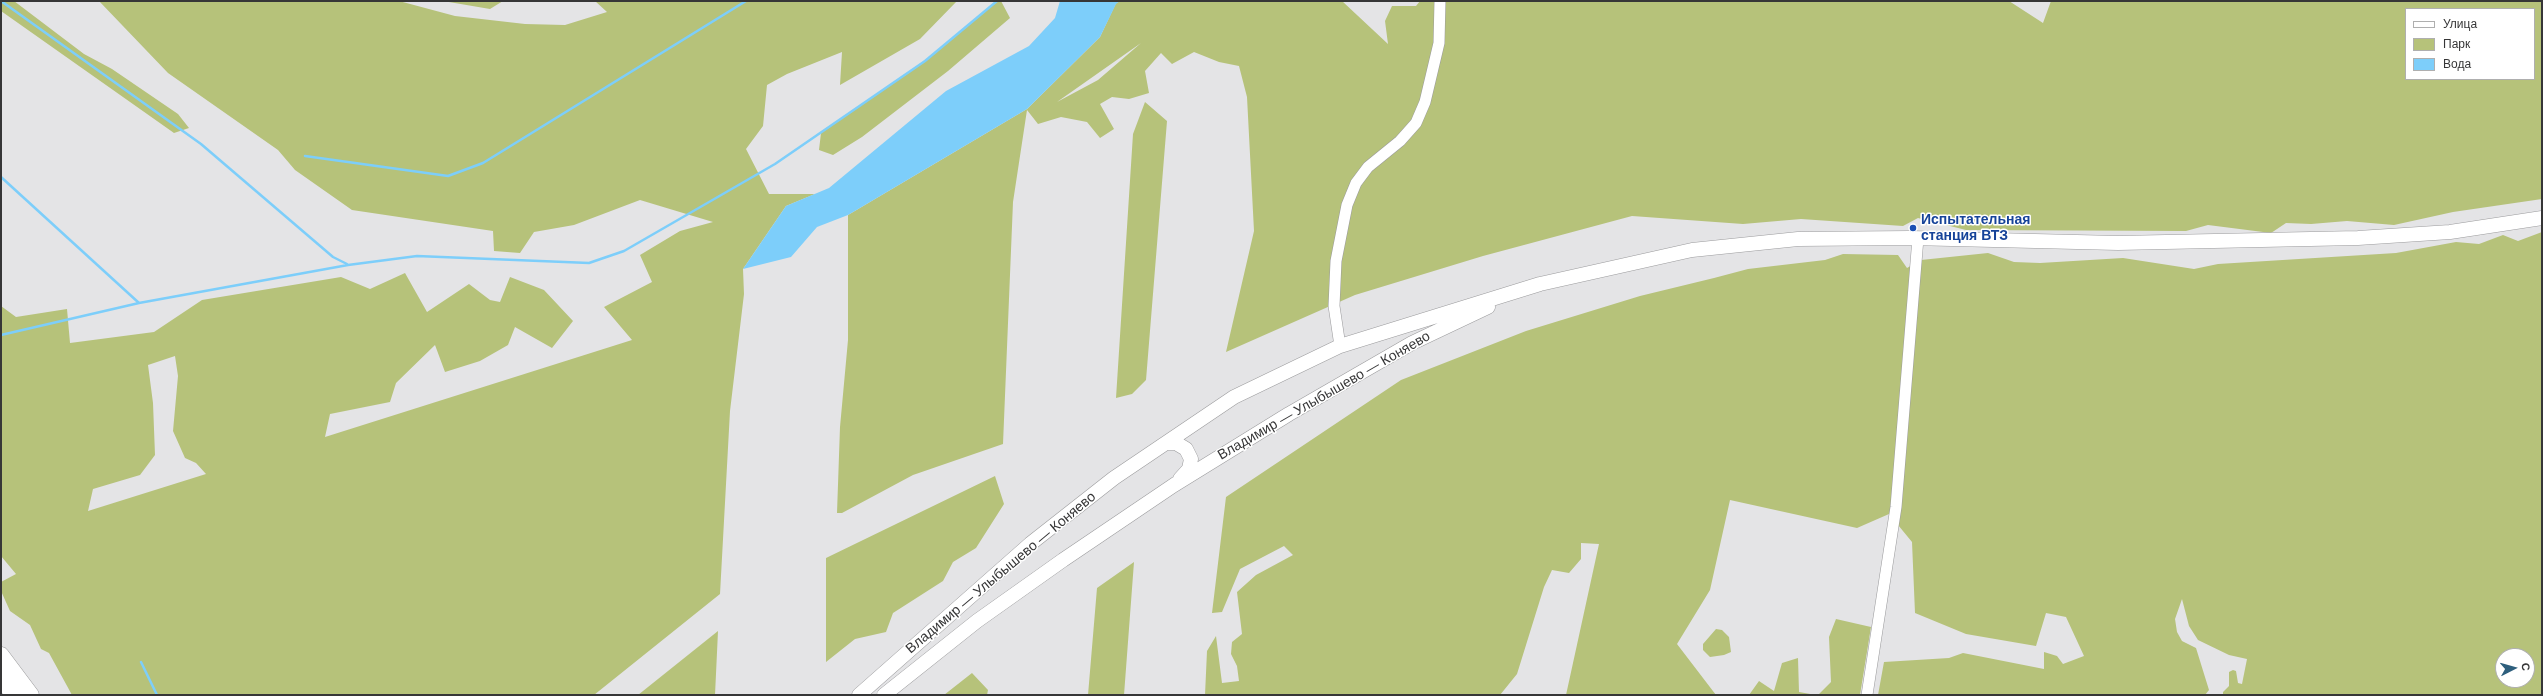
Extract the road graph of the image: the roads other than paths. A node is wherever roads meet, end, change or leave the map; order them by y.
1 (1440, 1) edge
2 (2542, 218) edge
3 (1918, 238) junction
4 (1590, 273) junction
5 (1340, 346) junction
6 (1166, 443) junction
7 (1174, 485) junction
8 (1, 654) edge
9 (1, 677) edge
10 (13, 695) edge
11 (31, 695) edge
12 (859, 695) edge
13 (884, 695) edge
14 (1867, 695) edge

1 - 5 street
2 - 3 main road, Владимир — Улыбышево — Коняево
3 - 4 main road, Владимир — Улыбышево — Коняево
3 - 14 street
4 - 5 main road, Владимир — Улыбышево — Коняево
4 - 7 main road, Владимир — Улыбышево — Коняево
5 - 6 main road, Владимир — Улыбышево — Коняево
6 - 7 main road, Владимир — Улыбышево — Коняево
6 - 12 main road, Владимир — Улыбышево — Коняево
7 - 13 main road, Владимир — Улыбышево — Коняево
8 - 11 highway
9 - 10 highway

